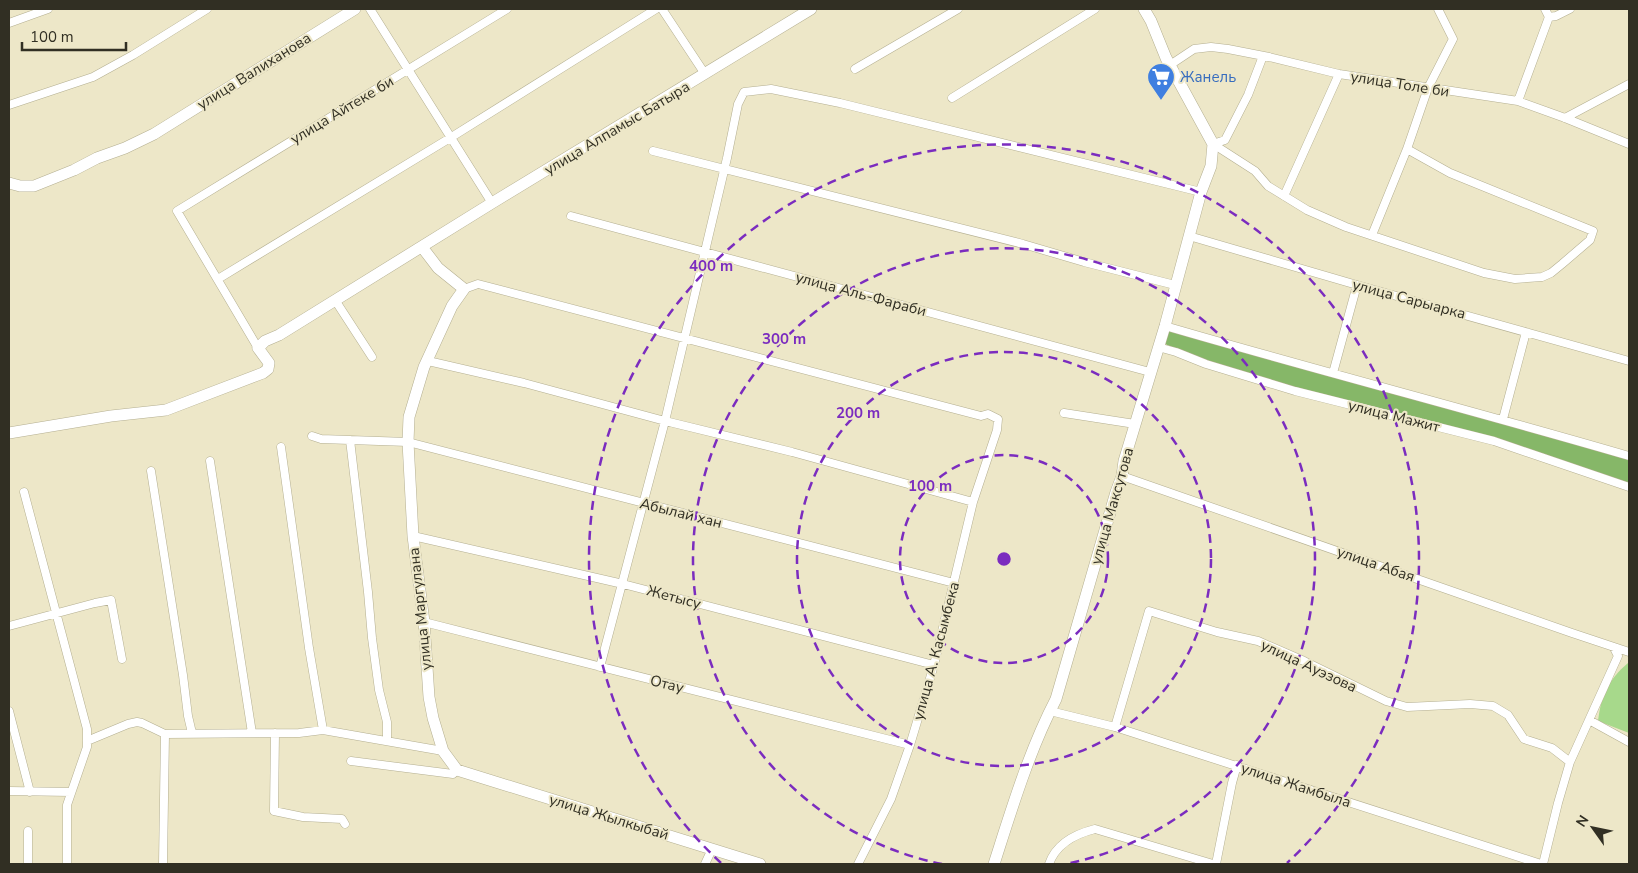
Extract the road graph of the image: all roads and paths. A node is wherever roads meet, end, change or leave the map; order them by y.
1 (48, 9) edge
2 (207, 9) edge
3 (355, 9) edge
4 (370, 9) edge
5 (507, 9) edge
6 (656, 9) edge
7 (662, 9) edge
8 (811, 9) edge
9 (958, 9) edge
10 (1095, 9) edge
11 (1144, 9) edge
12 (1438, 9) edge
13 (1545, 9) edge
14 (1570, 9) edge
15 (1549, 17) junction
16 (9, 23) edge
17 (1263, 56) junction
18 (1170, 65) junction
19 (855, 69) dead end
20 (408, 70) junction
21 (705, 74) junction
22 (1339, 74) junction
23 (1629, 84) edge
24 (1428, 88) junction
25 (952, 98) dead end
26 (1518, 101) junction
27 (9, 105) edge
28 (1565, 118) junction
29 (450, 138) junction
30 (1213, 144) junction
31 (1629, 144) edge
32 (1407, 149) junction
33 (653, 151) dead end
34 (724, 168) junction
35 (9, 183) edge
36 (1201, 192) junction
37 (1284, 196) junction
38 (492, 203) junction
39 (571, 216) dead end
40 (1372, 235) junction
41 (1189, 236) junction
42 (422, 247) junction
43 (704, 252) junction
44 (218, 280) junction
45 (1357, 285) junction
46 (1175, 286) junction
47 (464, 289) junction
48 (334, 300) junction
49 (1165, 326) junction
50 (1526, 332) junction
51 (685, 338) junction
52 (1158, 347) junction
53 (258, 348) junction
54 (372, 357) dead end
55 (428, 361) junction
56 (1629, 361) edge
57 (1150, 372) junction
58 (1332, 373) junction
59 (1064, 413) dead end
60 (1503, 419) junction
61 (665, 421) junction
62 (1135, 424) junction
63 (9, 433) edge
64 (312, 436) dead end
65 (350, 440) junction
66 (408, 442) junction
67 (281, 447) dead end
68 (1629, 456) edge
69 (210, 461) dead end
70 (151, 471) dead end
71 (1122, 476) junction
72 (1629, 487) edge
73 (24, 492) dead end
74 (973, 502) junction
75 (643, 503) junction
76 (413, 536) junction
77 (954, 583) junction
78 (623, 584) junction
79 (56, 614) junction
80 (424, 622) junction
81 (9, 626) edge
82 (1614, 648) junction
83 (1629, 652) edge
84 (122, 659) dead end
85 (934, 665) junction
86 (600, 668) junction
87 (9, 711) edge
88 (1050, 711) junction
89 (1588, 720) junction
90 (1115, 727) junction
91 (323, 730) junction
92 (192, 733) junction
93 (252, 733) junction
94 (275, 733) junction
95 (165, 734) junction
96 (87, 741) junction
97 (387, 741) junction
98 (1629, 742) edge
99 (910, 745) junction
100 (443, 751) junction
101 (351, 760) dead end
102 (1570, 762) junction
103 (1237, 765) junction
104 (457, 770) junction
105 (9, 792) edge
106 (30, 792) junction
107 (71, 792) junction
108 (345, 824) dead end
109 (28, 831) dead end
110 (712, 849) junction
111 (28, 864) edge
112 (66, 864) edge
113 (163, 864) edge
114 (705, 864) edge
115 (760, 864) edge
116 (858, 864) edge
117 (994, 864) edge
118 (1049, 864) edge
119 (1214, 864) edge
120 (1542, 864) edge

1 - 16 street
2 - 27 street
3 - 35 street, улица Валиханова
4 - 20 street
5 - 20 street, улица Айтеке би
6 - 29 street
7 - 21 street
8 - 21 street, улица Алпамыс Батыра
9 - 19 street
10 - 25 street
11 - 18 street
12 - 24 street
13 - 15 street
14 - 15 street
15 - 26 street
17 - 18 street, улица Толе би
17 - 22 street, улица Толе би
17 - 30 street
18 - 30 street
20 - 29 street
20 - 44 street, улица Айтеке би
21 - 38 street, улица Алпамыс Батыра
22 - 24 street, улица Толе би
22 - 37 street
23 - 28 street
24 - 26 street, улица Толе би
24 - 32 street
26 - 28 street, улица Толе би
28 - 31 street, улица Толе би
29 - 38 street
29 - 44 street
30 - 36 street, улица Максутова
30 - 37 street
32 - 40 street
32 - 40 street
33 - 34 street
34 - 36 street
34 - 43 street
34 - 46 street
36 - 41 street, улица Максутова
37 - 40 street
38 - 42 street, улица Алпамыс Батыра
39 - 43 street, улица Аль-Фараби
41 - 45 street, улица Сарыарка
41 - 46 street, улица Максутова
42 - 47 street
42 - 48 street, улица Алпамыс Батыра
43 - 51 street
43 - 57 street, улица Аль-Фараби
44 - 53 street
45 - 50 street, улица Сарыарка
45 - 58 street
46 - 49 street, улица Максутова
47 - 51 street
47 - 55 street, улица Маргулана
48 - 53 street, улица Алпамыс Батыра
48 - 54 street
49 - 52 street, улица Максутова
49 - 58 street
50 - 56 street, улица Сарыарка
50 - 60 street
51 - 61 street
51 - 74 street, улица А. Касымбека
52 - 57 street, улица Максутова
52 - 72 street, улица Мажит
53 - 63 street
55 - 61 street
55 - 66 street, улица Маргулана
57 - 62 street, улица Максутова
58 - 60 street
59 - 62 street
60 - 68 street
61 - 74 street
61 - 75 street
62 - 71 street, улица Максутова
64 - 65 street, Абылай хан
65 - 66 street, Абылай хан
65 - 97 street
66 - 75 street, Абылай хан
66 - 76 street, улица Маргулана
67 - 91 street
69 - 93 street
70 - 92 street
71 - 82 street, улица Абая
71 - 88 street, улица Максутова
73 - 79 street
74 - 77 street, улица А. Касымбека
75 - 77 street, Абылай хан
75 - 78 street
76 - 78 street, Жетысу
76 - 80 street, улица Маргулана
77 - 85 street, улица А. Касымбека
78 - 85 street, Жетысу
78 - 86 street
79 - 81 street
79 - 84 street
79 - 96 street
80 - 86 street, Отау
80 - 100 street, улица Маргулана
82 - 83 street, улица Абая
82 - 89 street
85 - 99 street, улица А. Касымбека
86 - 99 street, Отау
87 - 106 street
88 - 90 street, улица Жамбыла
88 - 117 street, улица Максутова
89 - 98 street
89 - 102 street
90 - 102 street, улица Ауэзова
90 - 103 street, улица Жамбыла
91 - 94 street
91 - 97 street
92 - 93 street
92 - 95 street
93 - 94 street
94 - 108 street
95 - 96 street
95 - 113 street
96 - 107 street
97 - 100 street
99 - 116 street, улица А. Касымбека
100 - 104 street, улица Маргулана
101 - 104 street
102 - 120 street
103 - 119 street
103 - 120 street, улица Жамбыла
104 - 110 street, улица Жылкыбай
105 - 106 street
106 - 107 street
107 - 112 street
109 - 111 street
110 - 114 street
110 - 115 street, улица Жылкыбай
118 - 119 street

